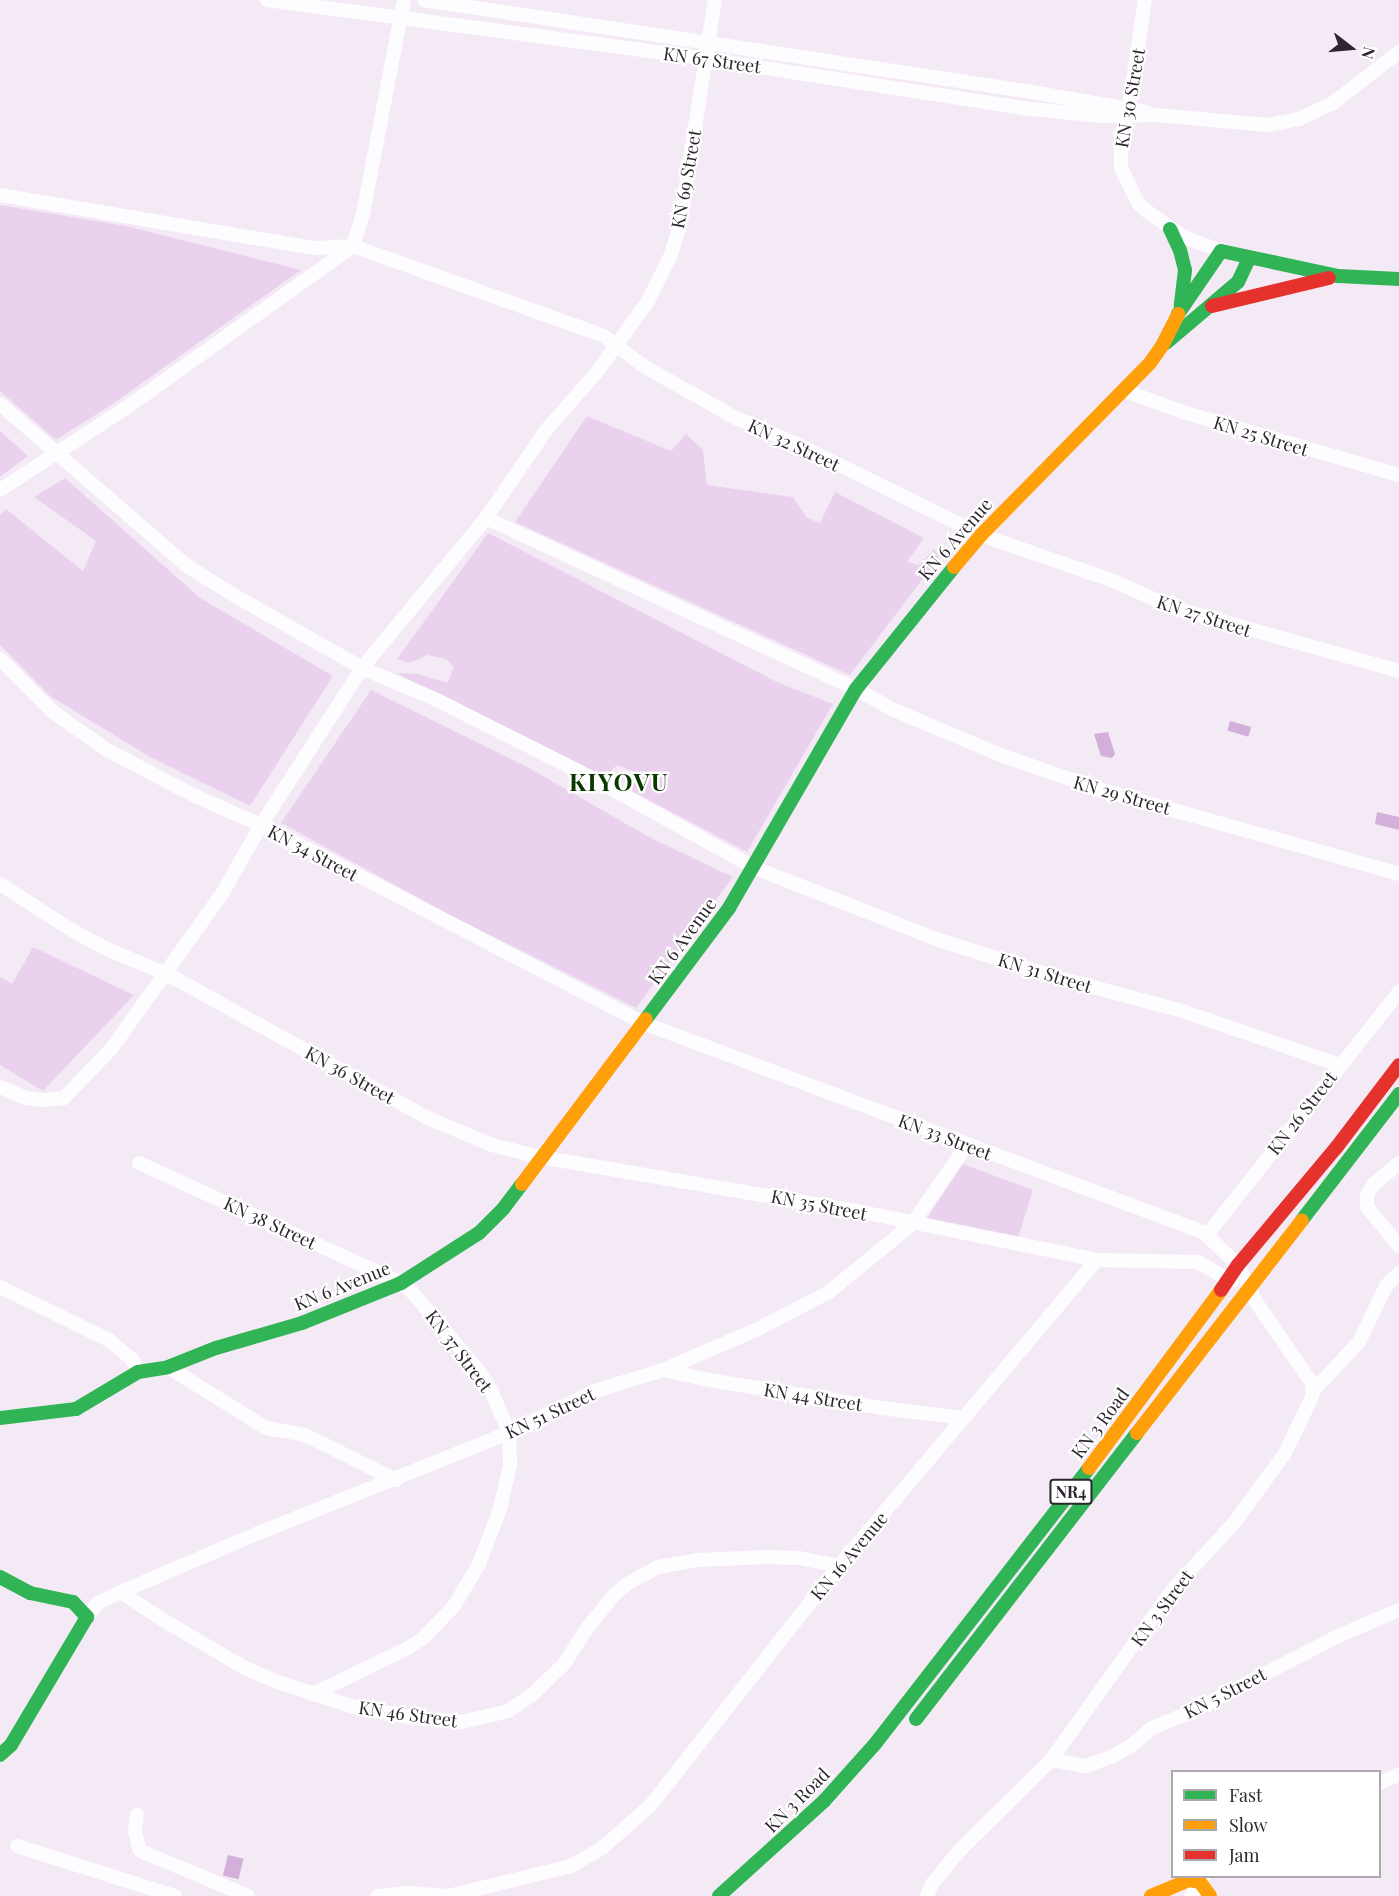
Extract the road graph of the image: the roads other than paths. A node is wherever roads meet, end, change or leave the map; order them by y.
1 (267, 0) edge
2 (404, 0) edge
3 (424, 0) edge
4 (715, 0) edge
5 (1144, 0) edge
6 (402, 17) junction
7 (710, 44) junction
8 (1399, 52) edge
9 (707, 59) junction
10 (1026, 91) junction
11 (1022, 108) junction
12 (1128, 112) junction
13 (0, 195) edge
14 (1170, 229) junction
15 (353, 246) junction
16 (1221, 251) junction
17 (1249, 258) junction
18 (1338, 276) junction
19 (1399, 279) edge
20 (1212, 306) junction
21 (1180, 309) junction
22 (615, 343) junction
23 (1162, 346) junction
24 (1125, 391) junction
25 (0, 405) edge
26 (55, 452) junction
27 (1399, 475) edge
28 (0, 490) edge
29 (486, 518) junction
30 (981, 535) junction
31 (0, 659) edge
32 (362, 668) junction
33 (1399, 671) edge
34 (856, 689) junction
35 (261, 825) junction
36 (755, 868) junction
37 (1399, 874) edge
38 (0, 884) edge
39 (167, 974) junction
40 (1399, 992) edge
41 (643, 1023) junction
42 (1340, 1065) junction
43 (1399, 1065) edge
44 (0, 1087) edge
45 (1399, 1094) edge
46 (967, 1145) junction
47 (540, 1157) junction
48 (139, 1163) dead end
49 (1399, 1163) edge
50 (912, 1224) junction
51 (1207, 1235) junction
52 (1399, 1246) edge
53 (1097, 1260) junction
54 (1238, 1265) junction
55 (1399, 1273) edge
56 (1229, 1278) junction
57 (401, 1283) junction
58 (0, 1287) edge
59 (1251, 1295) junction
60 (168, 1367) junction
61 (663, 1370) junction
62 (138, 1372) junction
63 (1313, 1391) junction
64 (100, 1392) junction
65 (0, 1407) edge
66 (0, 1418) edge
67 (964, 1418) junction
68 (509, 1433) junction
69 (396, 1480) junction
70 (839, 1566) junction
71 (0, 1577) edge
72 (121, 1592) junction
73 (1399, 1610) edge
74 (87, 1617) junction
75 (313, 1694) junction
76 (908, 1728) dead end
77 (0, 1755) edge
78 (1051, 1760) junction
79 (1399, 1774) edge
80 (1381, 1783) edge
81 (137, 1815) dead end
82 (17, 1846) dead end
83 (1202, 1879) edge
84 (175, 1896) edge
85 (248, 1896) edge
86 (378, 1896) edge
87 (449, 1896) edge
88 (719, 1896) edge
89 (927, 1896) edge
90 (1151, 1896) edge
91 (1191, 1896) edge
92 (1210, 1896) edge

1 - 6 street, KN 67 Street
2 - 6 street
3 - 7 street, KN 67 Street
4 - 7 street, KN 69 Street
5 - 12 street, KN 30 Street
6 - 9 street, KN 67 Street
6 - 15 street
7 - 9 street, KN 69 Street
7 - 10 street, KN 67 Street
8 - 12 street, KN 67 Street
9 - 11 street, KN 67 Street
9 - 22 street, KN 69 Street
10 - 11 street
10 - 12 street, KN 67 Street
11 - 12 street, KN 67 Street
12 - 14 street, KN 30 Street
13 - 15 street
14 - 16 street, KN 30 Street
14 - 21 main road
15 - 22 street, KN 32 Street
15 - 26 street
16 - 17 main road
16 - 21 main road, KN 6 Avenue
17 - 18 main road
17 - 20 main road, KN 6 Avenue
18 - 19 main road
18 - 20 main road
20 - 23 main road, KN 6 Avenue
21 - 23 main road, KN 6 Avenue
22 - 29 street, KN 69 Street
22 - 30 street, KN 32 Street
23 - 24 main road, KN 6 Avenue
24 - 27 street, KN 25 Street
24 - 30 main road, KN 6 Avenue
25 - 26 street, KN 31 Street
26 - 28 street
26 - 32 street, KN 31 Street
29 - 32 street, KN 69 Street
29 - 34 street, KN 29 Street
30 - 33 street, KN 27 Street
30 - 34 main road, KN 6 Avenue
31 - 35 street, KN 34 Street
32 - 35 street, KN 69 Street
32 - 36 street, KN 31 Street
34 - 36 main road, KN 6 Avenue
34 - 37 street, KN 29 Street
35 - 39 street
35 - 41 street, KN 34 Street
36 - 41 main road, KN 6 Avenue
36 - 42 street, KN 31 Street
38 - 39 street, KN 36 Street
39 - 44 street
39 - 47 street, KN 36 Street
40 - 42 street, KN 26 Street
41 - 46 street, KN 33 Street
41 - 47 main road, KN 6 Avenue
42 - 51 street, KN 26 Street
43 - 54 main road, KN 3 Road / NR4
45 - 59 main road, KN 3 Road / NR4
46 - 50 street, KN 51 Street
46 - 51 street, KN 33 Street
47 - 50 street, KN 35 Street
47 - 57 main road, KN 6 Avenue
48 - 57 street, KN 38 Street
49 - 52 street
50 - 53 street, KN 35 Street
50 - 61 street, KN 51 Street
51 - 54 street, KN 33 Street
53 - 56 street
53 - 67 street, KN 16 Avenue
54 - 56 main road, KN 3 Road / NR4
54 - 59 street
55 - 63 street, KN 3 Street
56 - 59 street
56 - 88 main road, KN 3 Road / NR4
57 - 60 main road, KN 6 Avenue
57 - 68 street, KN 37 Street
58 - 62 street
59 - 63 street
59 - 76 main road, KN 3 Road / NR4
60 - 62 main road, KN 6 Avenue
60 - 69 street
61 - 67 street, KN 44 Street
61 - 68 street, KN 51 Street
62 - 64 main road, KN 6 Avenue
63 - 78 street, KN 3 Street
64 - 65 main road, KN 6 Avenue
64 - 66 main road, KN 6 Avenue
67 - 70 street, KN 16 Avenue
68 - 69 street, KN 51 Street
68 - 75 street, KN 37 Street
69 - 72 street, KN 51 Street
70 - 75 street, KN 46 Street
70 - 87 street, KN 16 Avenue
71 - 74 main road
72 - 74 street, KN 51 Street
72 - 75 street, KN 46 Street
73 - 78 street, KN 5 Street
74 - 77 main road
78 - 89 street, KN 3 Street
79 - 80 street
81 - 85 street
82 - 84 street
83 - 90 main road
83 - 91 street
83 - 92 main road
86 - 87 street, KN 16 Avenue

